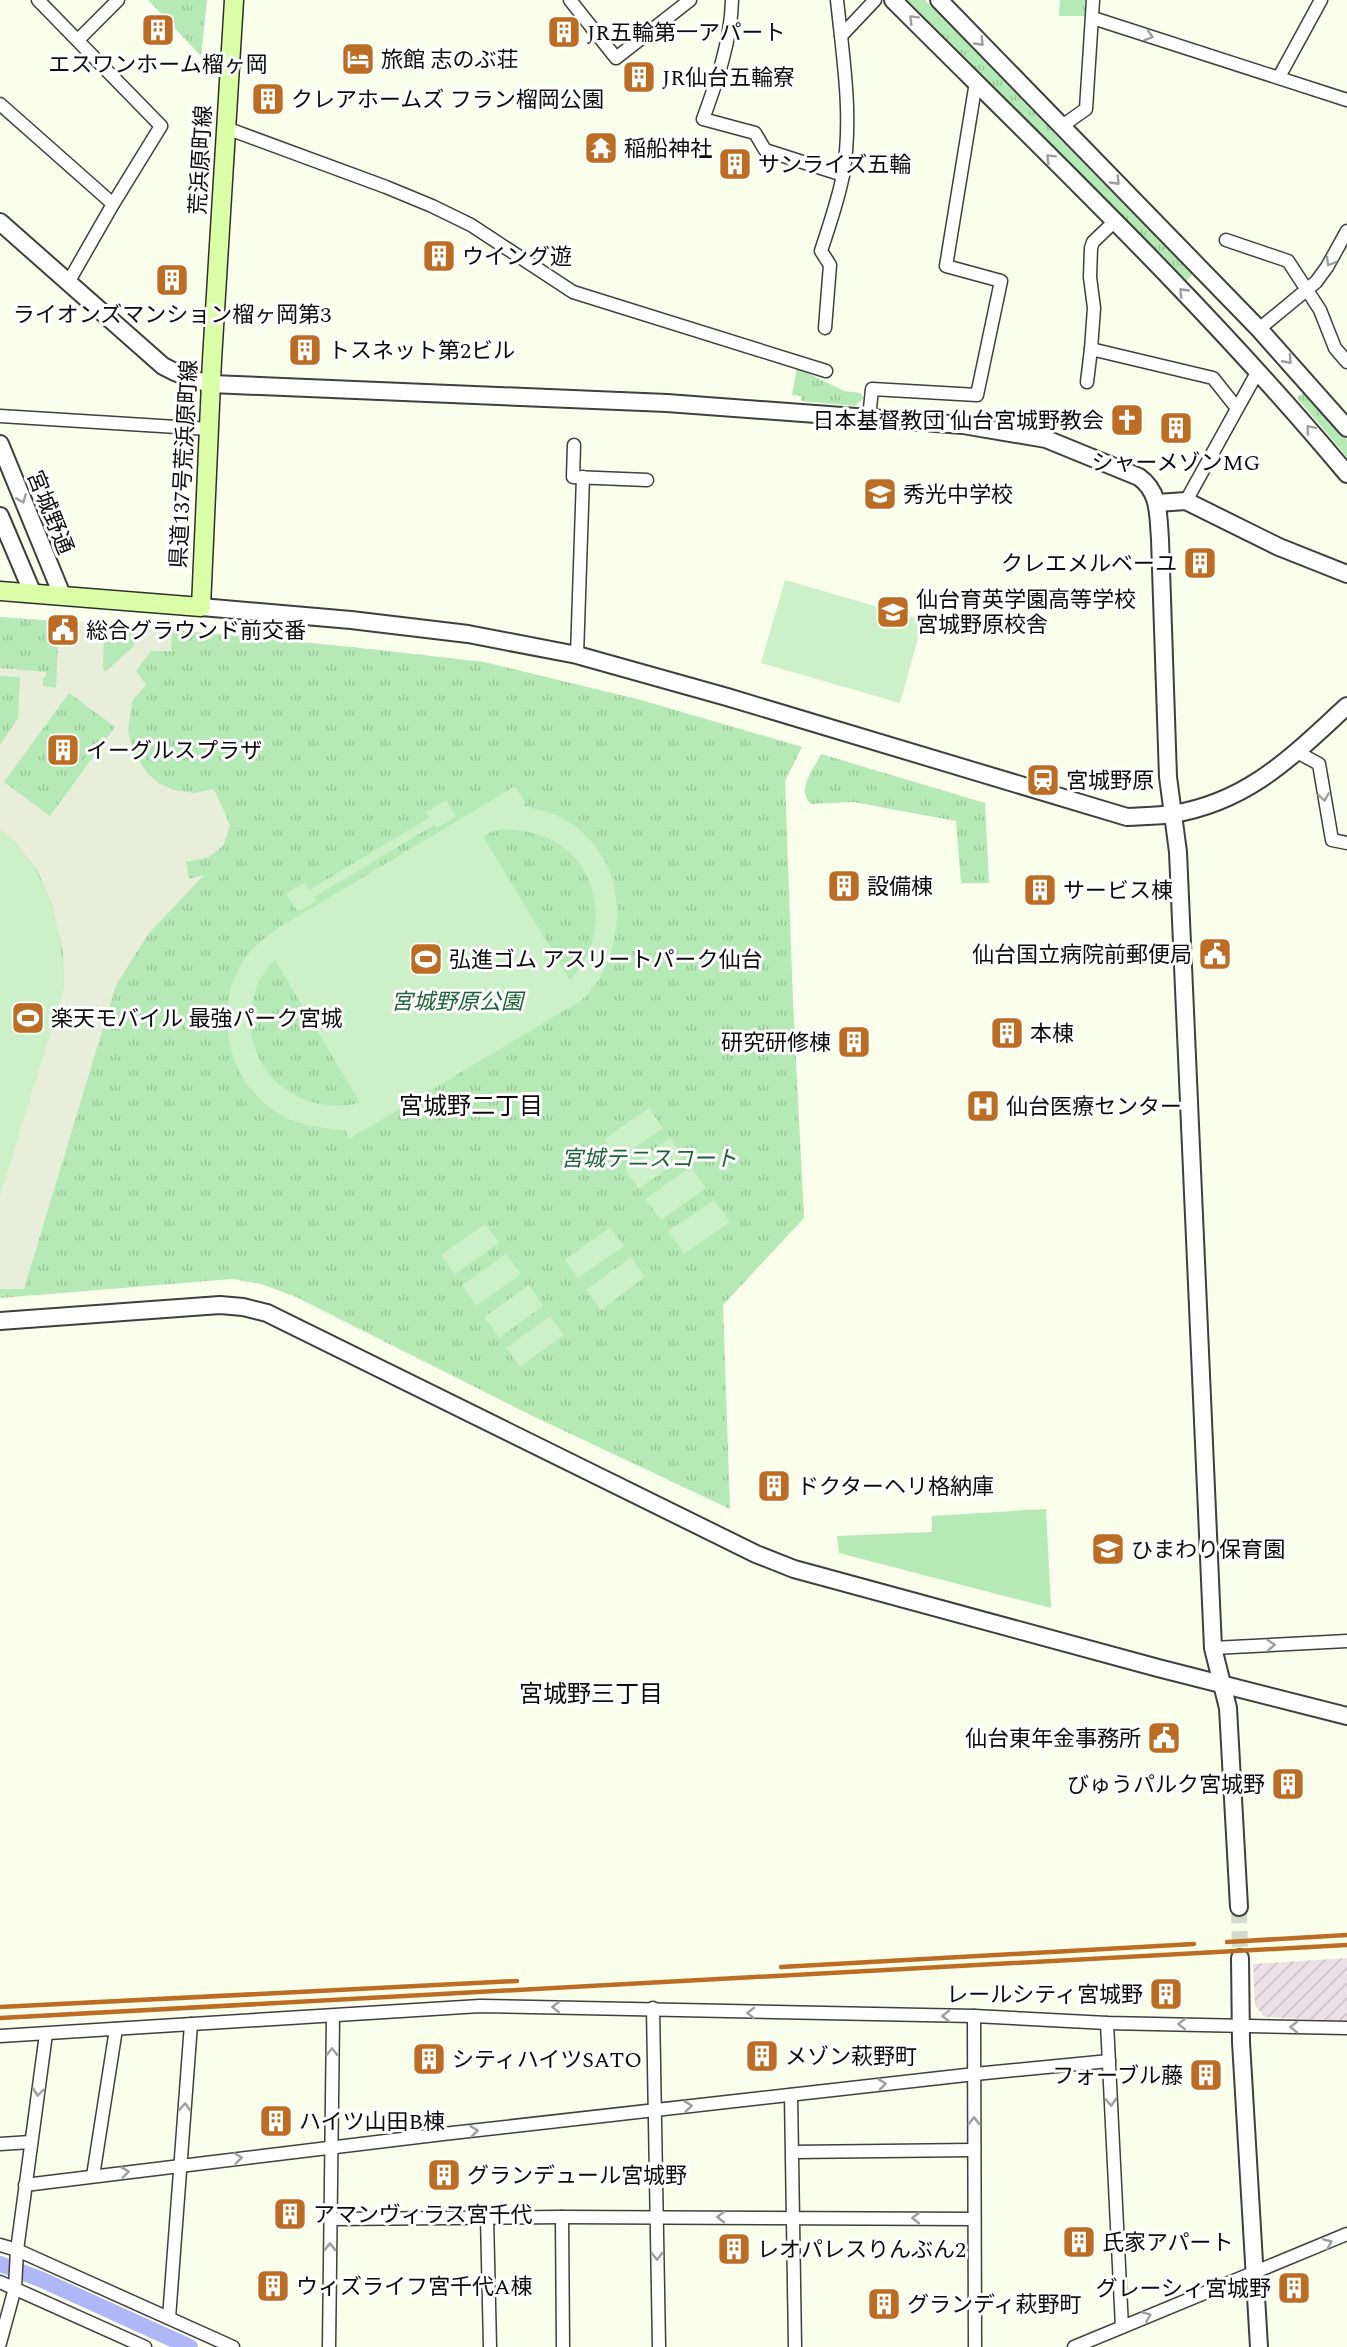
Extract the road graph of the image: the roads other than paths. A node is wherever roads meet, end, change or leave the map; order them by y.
1 (38, 0) edge
2 (118, 0) edge
3 (234, 0) edge
4 (570, 0) edge
5 (690, 0) edge
6 (732, 0) edge
7 (837, 0) edge
8 (875, 0) edge
9 (893, 0) edge
10 (939, 0) edge
11 (1094, 0) edge
12 (1321, 0) edge
13 (1093, 18) junction
14 (841, 36) junction
15 (78, 40) junction
16 (1279, 77) junction
17 (976, 82) junction
18 (1347, 100) edge
19 (0, 104) edge
20 (1062, 126) junction
21 (226, 128) junction
22 (843, 175) junction
23 (113, 204) junction
24 (0, 222) edge
25 (1114, 222) junction
26 (1347, 231) edge
27 (1226, 240) dead end
28 (69, 281) junction
29 (1308, 291) junction
30 (215, 324) joint
31 (825, 328) dead end
32 (1260, 329) junction
33 (1091, 349) junction
34 (1347, 362) edge
35 (826, 371) dead end
36 (1258, 371) junction
37 (1087, 382) dead end
38 (211, 384) junction
39 (1236, 406) junction
40 (0, 416) edge
41 (869, 418) junction
42 (1347, 428) edge
43 (209, 429) junction
44 (0, 444) edge
45 (574, 445) dead end
46 (1347, 474) edge
47 (583, 477) junction
48 (647, 480) dead end
49 (1186, 501) junction
50 (1156, 503) junction
51 (0, 516) edge
52 (1347, 574) edge
53 (0, 591) edge
54 (33, 594) junction
55 (62, 595) junction
56 (201, 607) junction
57 (577, 655) junction
58 (1347, 706) edge
59 (1297, 752) junction
60 (1173, 814) junction
61 (1347, 843) edge
62 (0, 1321) edge
63 (1347, 1641) edge
64 (1213, 1648) junction
65 (1221, 1685) junction
66 (1347, 1716) edge
67 (1239, 1907) tunnel mouth
68 (1240, 1958) tunnel mouth
69 (653, 2008) junction
70 (974, 2016) junction
71 (333, 2017) junction
72 (1107, 2023) junction
73 (191, 2024) junction
74 (1241, 2025) junction
75 (1347, 2028) edge
76 (116, 2029) junction
77 (46, 2034) junction
78 (0, 2036) edge
79 (1109, 2061) junction
80 (975, 2074) junction
81 (791, 2095) junction
82 (654, 2110) junction
83 (31, 2142) junction
84 (0, 2144) edge
85 (332, 2147) junction
86 (974, 2150) junction
87 (793, 2152) junction
88 (180, 2165) junction
89 (93, 2176) junction
90 (25, 2185) junction
91 (487, 2217) junction
92 (562, 2217) junction
93 (657, 2218) junction
94 (793, 2218) junction
95 (330, 2219) junction
96 (975, 2219) junction
97 (1347, 2234) edge
98 (0, 2245) edge
99 (17, 2250) junction
100 (1256, 2273) junction
101 (15, 2276) junction
102 (0, 2282) edge
103 (169, 2318) junction
104 (1122, 2327) junction
105 (0, 2343) edge
106 (145, 2347) edge
107 (233, 2347) edge
108 (329, 2347) edge
109 (490, 2347) edge
110 (563, 2347) edge
111 (659, 2347) edge
112 (795, 2347) edge
113 (975, 2347) edge
114 (1074, 2347) edge
115 (1259, 2347) edge

1 - 15 street
2 - 15 street
3 - 21 main road, 荒浜原町線
4 - 5 street
6 - 22 street
7 - 14 street
8 - 14 street
17 -> 9 street
10 -> 20 street
11 - 13 street
12 - 16 street
13 -> 16 street
13 - 20 street
14 - 22 street
15 - 23 street
16 - 18 street
25 -> 17 street
17 - 41 street
19 - 23 street
20 -> 32 street
21 - 30 main road, 荒浜原町線
21 - 35 street
22 - 31 street
23 - 28 street
24 - 28 street
25 - 33 street
36 -> 25 street
26 -> 29 street
27 - 29 street
28 - 38 street
29 - 32 street
29 - 34 street
30 - 38 main road, 県道137号荒浜原町線
32 -> 42 street
33 - 37 street
33 - 39 street
36 - 39 street
46 -> 36 street
38 - 41 street
38 - 43 main road, 県道137号荒浜原町線
39 - 49 street
40 - 43 street
41 - 50 street
43 - 56 main road, 県道137号荒浜原町線
44 -> 55 street, 宮城野通
45 - 47 street
47 - 48 street
47 - 57 street
49 - 50 street
49 - 52 street
50 - 60 street
51 - 54 street
53 - 54 main road
54 - 55 main road
55 - 56 main road
56 - 57 street
57 - 60 street
58 - 59 street
59 - 60 street
59 -> 61 street
60 - 64 street
62 - 65 street
64 -> 63 street
64 - 65 street
65 - 66 street
65 - 67 street
68 - 74 street
70 -> 69 street
69 -> 71 street
69 - 82 street
70 - 72 street
70 - 80 street
71 - 73 street
85 -> 71 street
74 -> 72 street
72 - 79 street
73 - 76 street
88 -> 73 street
75 -> 74 street
74 - 100 street
76 - 77 street
76 - 89 street
77 - 78 street
77 -> 83 street
79 - 80 street
79 -> 104 street
81 -> 80 street
86 -> 80 street
82 -> 81 street
81 - 87 street
85 -> 82 street
82 - 93 street
83 - 84 street
83 - 90 street
88 -> 85 street
85 - 95 street
86 - 87 street
86 - 96 street
87 - 94 street
89 -> 88 street
88 - 103 street
89 - 90 street
90 - 99 street
91 - 92 street
91 - 95 street
91 - 109 street
92 - 93 street
92 - 110 street
94 -> 93 street
93 -> 111 street
96 -> 94 street
94 - 112 street
108 -> 95 street
96 - 113 street
100 -> 97 street
98 - 99 street
99 - 101 street
99 - 103 street
104 -> 100 street
100 - 115 street
101 - 102 street
101 - 105 street
101 - 106 street
103 - 107 street
104 - 114 street

